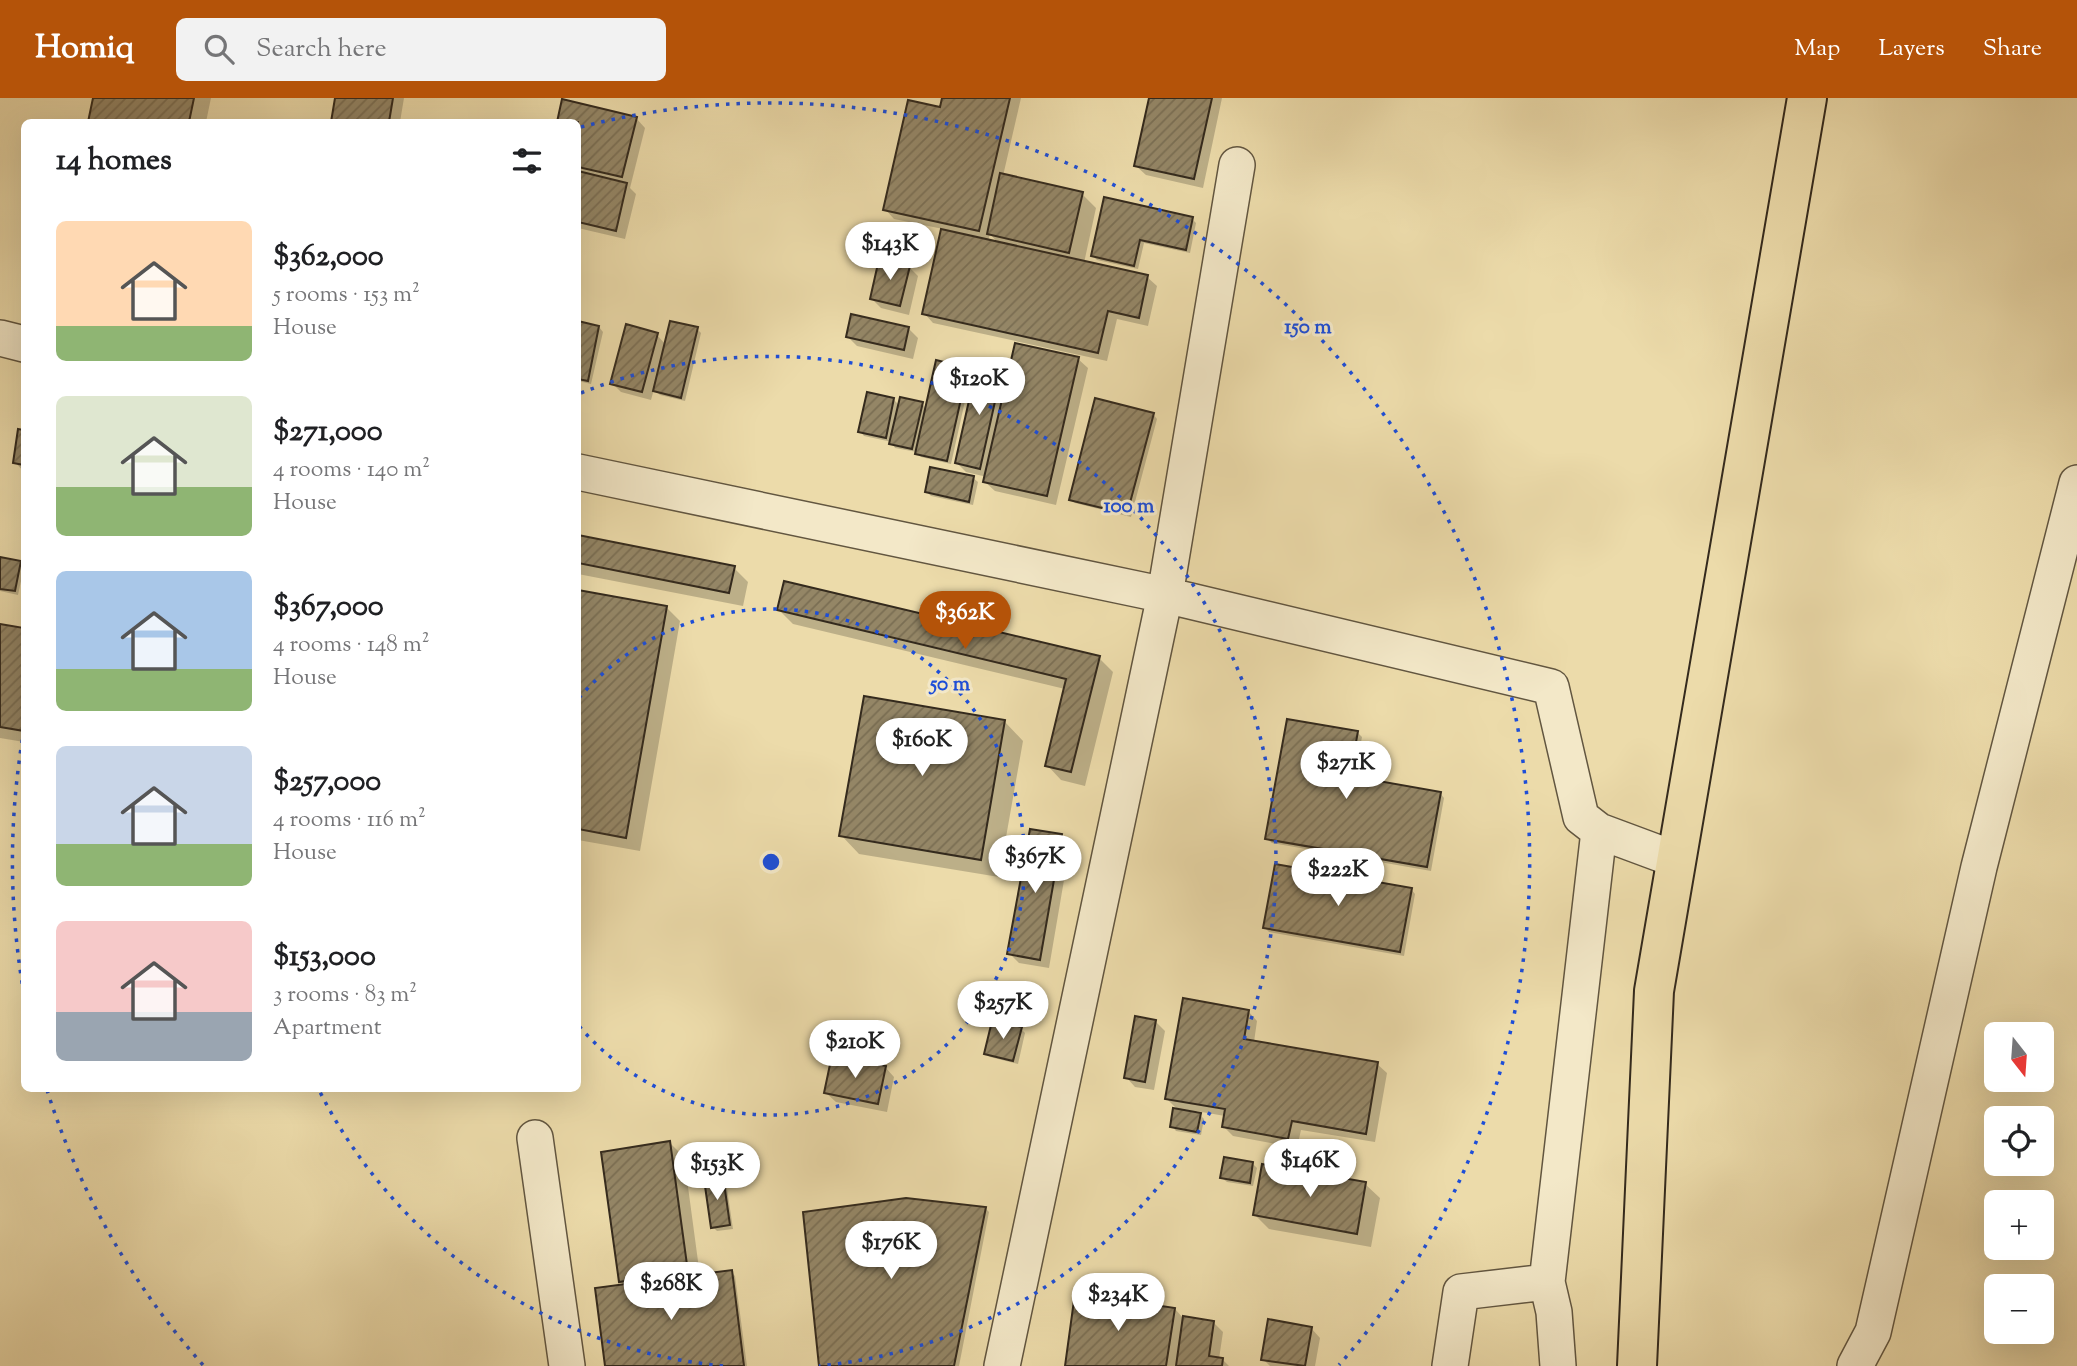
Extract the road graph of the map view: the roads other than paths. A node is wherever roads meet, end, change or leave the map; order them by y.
1 (1807, 98) edge
2 (1237, 165) dead end
3 (0, 338) edge
4 (21, 343) edge
5 (581, 473) edge
6 (2077, 484) edge
7 (1165, 595) junction
8 (1599, 831) junction
9 (1677, 859) junction
10 (535, 1138) dead end
11 (1546, 1282) junction
12 (568, 1366) edge
13 (1002, 1366) edge
14 (1450, 1366) edge
15 (1558, 1366) edge
16 (1637, 1366) edge
17 (1855, 1366) edge

1 - 9 main road
2 - 7 street
3 - 4 street
5 - 7 street
6 - 17 street
7 - 8 street
7 - 13 street
8 - 9 street
8 - 11 street
9 - 16 main road
10 - 12 street
11 - 14 street
11 - 15 street

